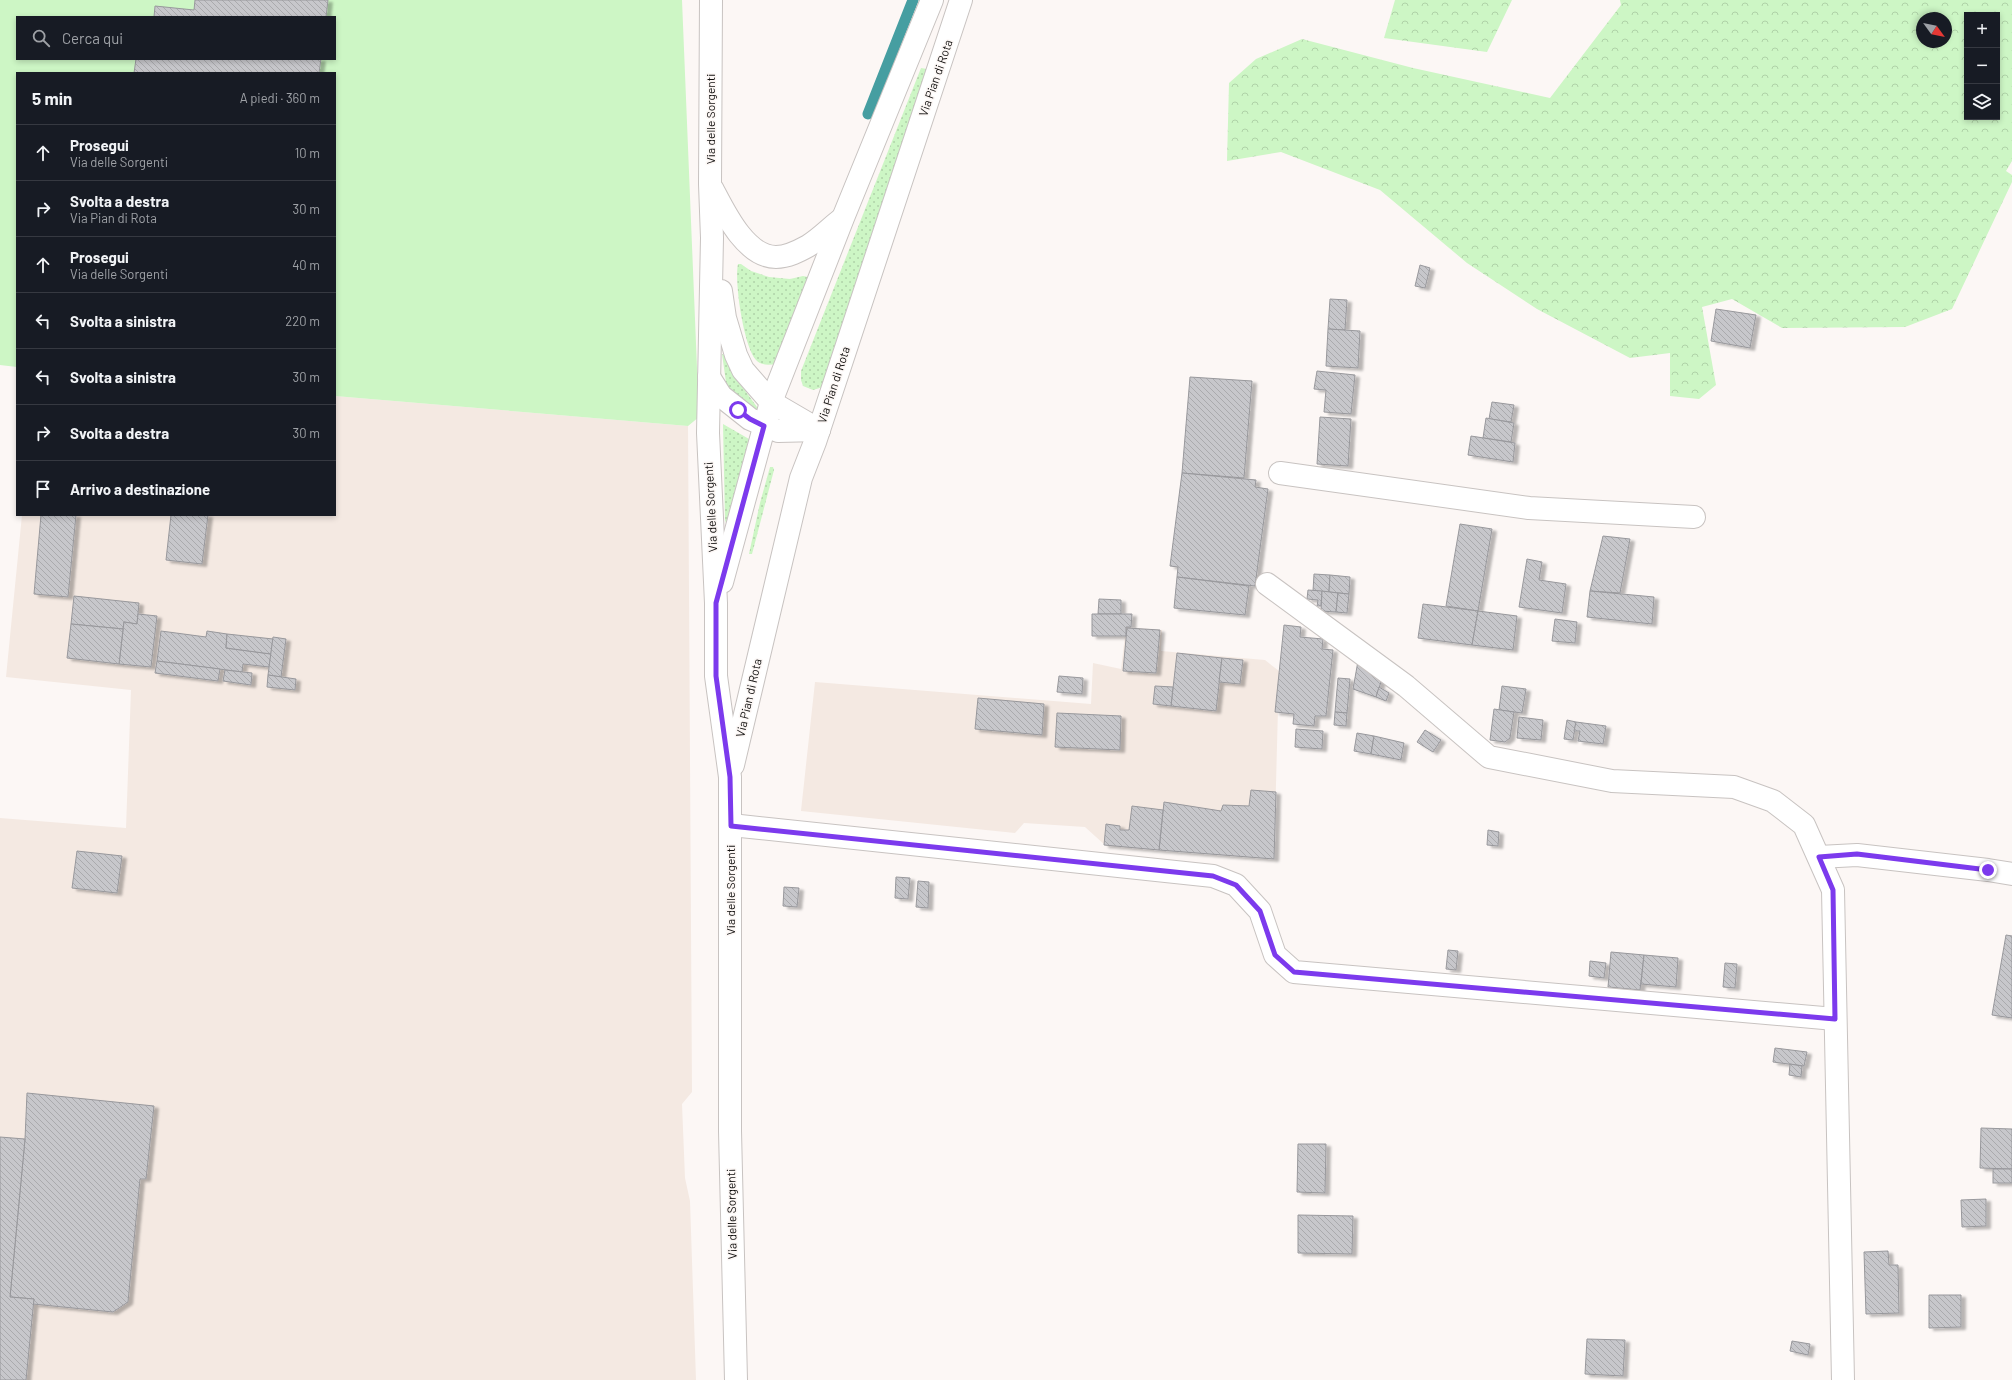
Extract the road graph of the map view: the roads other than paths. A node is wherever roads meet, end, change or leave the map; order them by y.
1 (711, 0) edge
2 (932, 0) edge
3 (961, 0) edge
4 (710, 184) junction
5 (843, 218) junction
6 (712, 238) junction
7 (709, 377) junction
8 (771, 402) junction
9 (764, 426) junction
10 (819, 430) junction
11 (1280, 473) dead end
12 (1694, 517) dead end
13 (1267, 584) dead end
14 (716, 603) junction
15 (730, 777) junction
16 (731, 826) junction
17 (1819, 857) junction
18 (2012, 874) edge
19 (1835, 1019) junction
20 (736, 1380) edge
21 (1843, 1380) edge

1 - 4 main road, Via delle Sorgenti
2 - 5 main road
3 - 10 main road, Via Pian di Rota
4 - 5 main road
4 - 6 main road, Via delle Sorgenti
5 - 8 main road
6 - 7 main road, Via delle Sorgenti
6 - 8 main road, Via delle Sorgenti
7 - 9 main road
7 - 14 main road, Via delle Sorgenti
8 - 9 main road
8 - 10 main road, Via delle Sorgenti
9 - 10 main road
9 - 14 main road
10 - 15 main road, Via Pian di Rota
11 - 12 main road
13 - 17 main road
14 - 15 main road, Via delle Sorgenti
15 - 16 main road, Via delle Sorgenti
16 - 19 main road
16 - 20 main road, Via delle Sorgenti
17 - 18 main road
17 - 19 main road
19 - 21 main road

